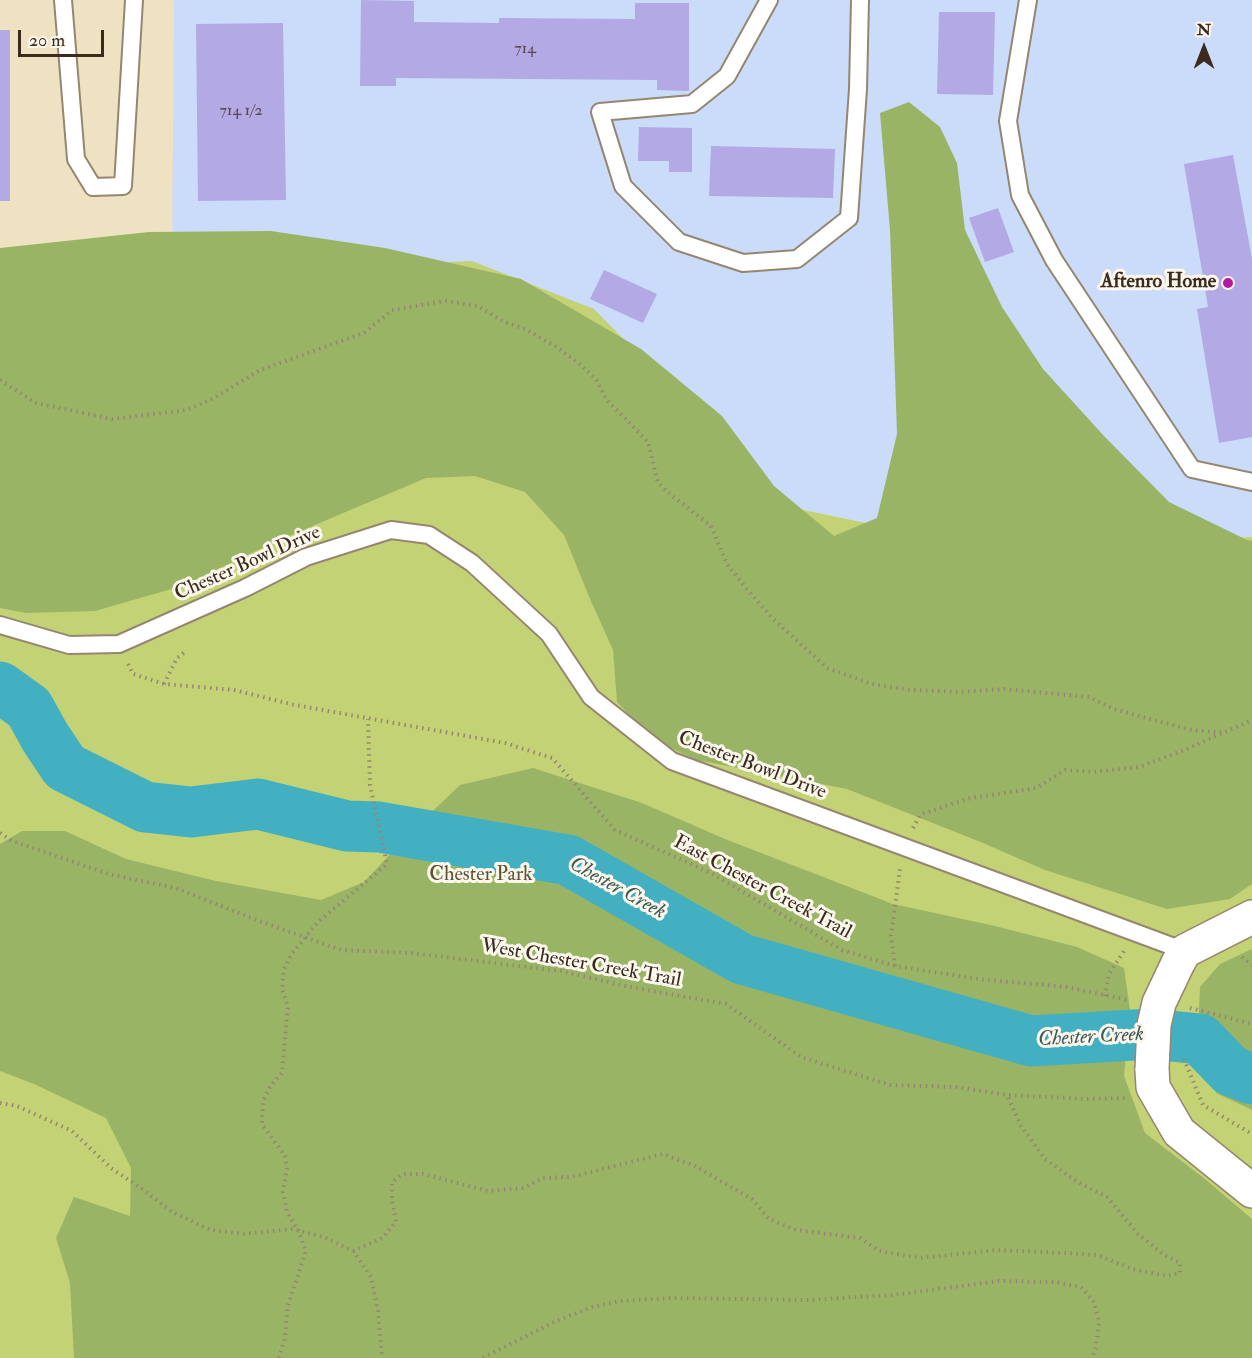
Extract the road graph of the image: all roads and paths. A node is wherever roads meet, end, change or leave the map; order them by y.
1 (63, 0) edge
2 (134, 0) edge
3 (769, 0) edge
4 (861, 0) edge
5 (1028, 0) edge
6 (0, 380) edge
7 (1252, 482) edge
8 (0, 626) edge
9 (118, 644) junction
10 (185, 652) dead end
11 (164, 684) junction
12 (368, 719) junction
13 (1252, 720) edge
14 (1224, 733) junction
15 (0, 833) edge
16 (903, 845) junction
17 (898, 890) dead end
18 (1252, 917) edge
19 (307, 938) junction
20 (1181, 957) junction
21 (895, 966) junction
22 (1110, 974) dead end
23 (1105, 996) junction
24 (1138, 1001) dead end
25 (1182, 1007) dead end
26 (1252, 1024) edge
27 (1153, 1078) junction
28 (1006, 1095) junction
29 (0, 1103) edge
30 (1252, 1191) edge
31 (298, 1230) junction
32 (353, 1251) junction
33 (279, 1358) edge
34 (382, 1358) edge
35 (483, 1358) edge
36 (1092, 1358) edge

1 - 2 lane
3 - 4 lane
5 - 7 lane
6 - 14 path
8 - 9 lane, Chester Bowl Drive
9 - 11 path, East Chester Creek Trail
9 - 16 lane, Chester Bowl Drive
10 - 11 path
11 - 12 path, East Chester Creek Trail
12 - 19 path
12 - 21 path, East Chester Creek Trail
13 - 14 path
14 - 16 path
15 - 19 path, West Chester Creek Trail
16 - 20 lane, Chester Bowl Drive
17 - 21 path
18 - 20 street
19 - 28 path, West Chester Creek Trail
19 - 31 path
20 - 27 street, bridge
21 - 23 path, East Chester Creek Trail
22 - 23 path
23 - 24 path, East Chester Creek Trail
25 - 26 path
27 - 28 path, West Chester Creek Trail
27 - 30 street
28 - 32 path
29 - 31 path
31 - 32 path
31 - 33 path
32 - 34 path
35 - 36 path

